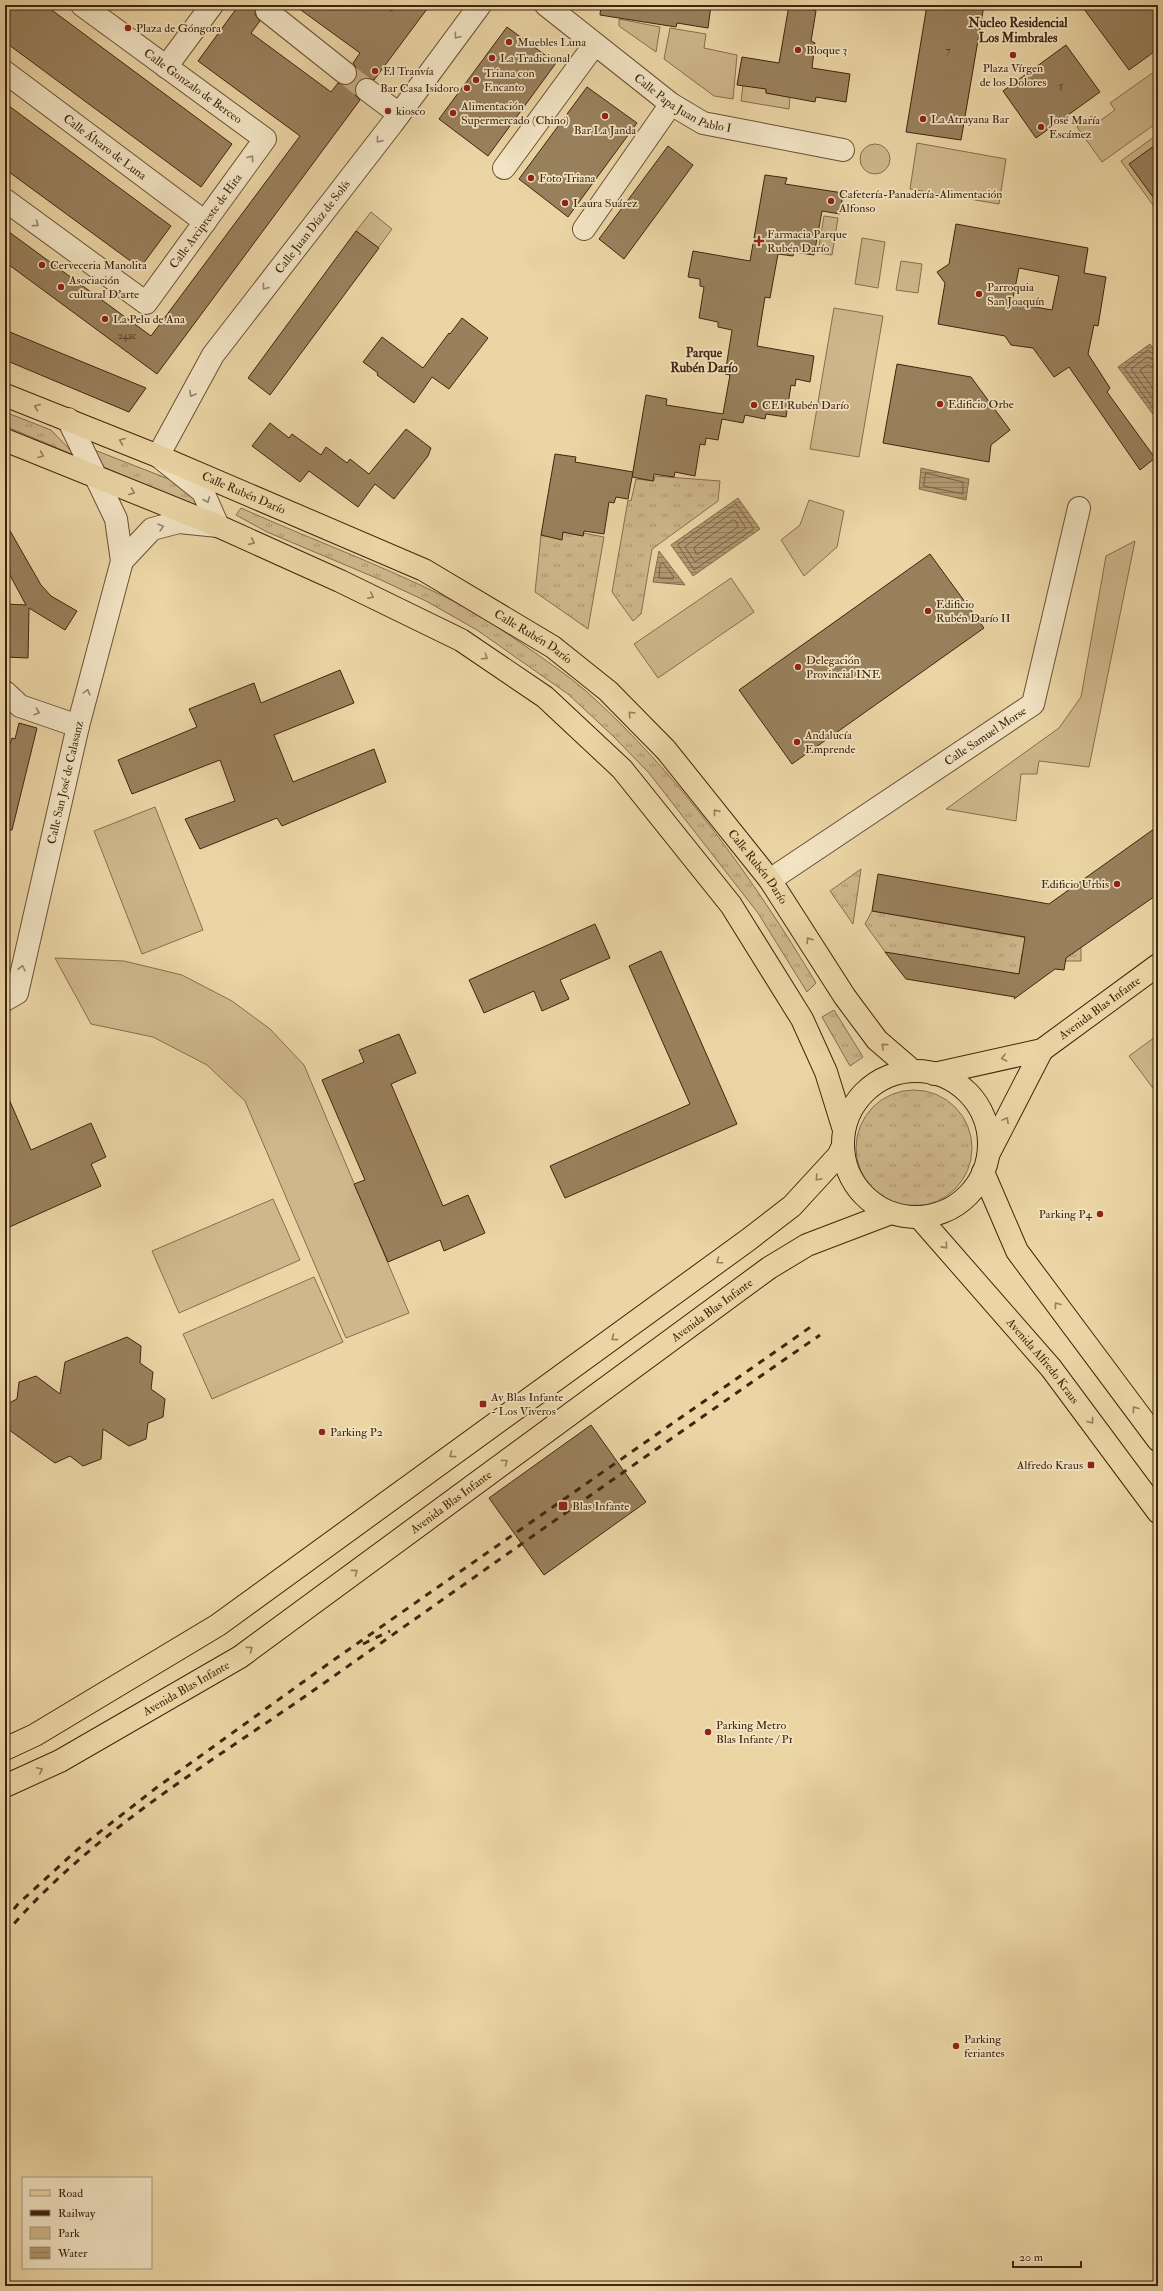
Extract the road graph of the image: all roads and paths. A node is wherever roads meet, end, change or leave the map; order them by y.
1 (82, 5) edge
2 (212, 5) edge
3 (480, 5) edge
4 (546, 5) edge
5 (267, 11) dead end
6 (595, 44) junction
7 (166, 66) junction
8 (5, 72) edge
9 (345, 73) tunnel mouth
10 (367, 90) tunnel mouth
11 (671, 104) junction
12 (399, 114) junction
13 (264, 139) joint
14 (843, 150) dead end
15 (504, 168) dead end
16 (5, 200) edge
17 (205, 222) junction
18 (584, 229) dead end
19 (5, 395) edge
20 (68, 419) junction
21 (5, 440) edge
22 (158, 456) junction
23 (96, 478) junction
24 (1079, 508) dead end
25 (218, 526) junction
26 (122, 561) junction
27 (5, 692) edge
28 (78, 726) junction
29 (770, 880) junction
30 (1158, 965) edge
31 (5, 1000) edge
32 (1042, 1050) junction
33 (924, 1073) junction
34 (843, 1139) junction
35 (986, 1163) junction
36 (891, 1213) junction
37 (919, 1217) junction
38 (1158, 1440) edge
39 (1158, 1512) edge
40 (5, 1749) edge
41 (5, 1786) edge

1 - 7 street, Calle Gonzalo de Berceo
2 - 7 street
3 -> 12 street, Calle Juan Díaz de Solís
4 - 6 street, Calle Papa Juan Pablo I
5 - 9 street
6 - 11 street, Calle Papa Juan Pablo I
6 - 15 street
7 - 13 street, Calle Gonzalo de Berceo
8 - 17 street, Calle Álvaro de Luna
10 - 12 street
11 - 14 street, Calle Papa Juan Pablo I
11 - 18 street
12 -> 22 street, Calle Juan Díaz de Solís
17 -> 13 street, Calle Arcipreste de Hita
16 -> 17 street, Calle Arcipreste de Hita
20 -> 19 main road, Calle Rubén Darío
22 -> 20 main road, Calle Rubén Darío
20 - 23 street
21 -> 23 main road
22 -> 25 street
29 -> 22 main road, Calle Rubén Darío
23 -> 25 main road
23 - 26 street
24 - 29 street, Calle Samuel Morse
26 -> 25 street
25 -> 34 main road
28 -> 26 street, Calle San José de Calasanz
27 -> 28 street
31 -> 28 street, Calle San José de Calasanz
33 -> 29 main road, Calle Rubén Darío
30 - 32 main road, Avenida Blas Infante
32 -> 33 main road
35 -> 32 main road
33 - 34 main road
33 - 35 main road
34 - 36 main road
34 -> 40 main road
35 - 37 main road
38 -> 35 main road
36 - 37 main road
41 -> 36 main road, Avenida Blas Infante
37 -> 39 main road, Avenida Alfredo Kraus

